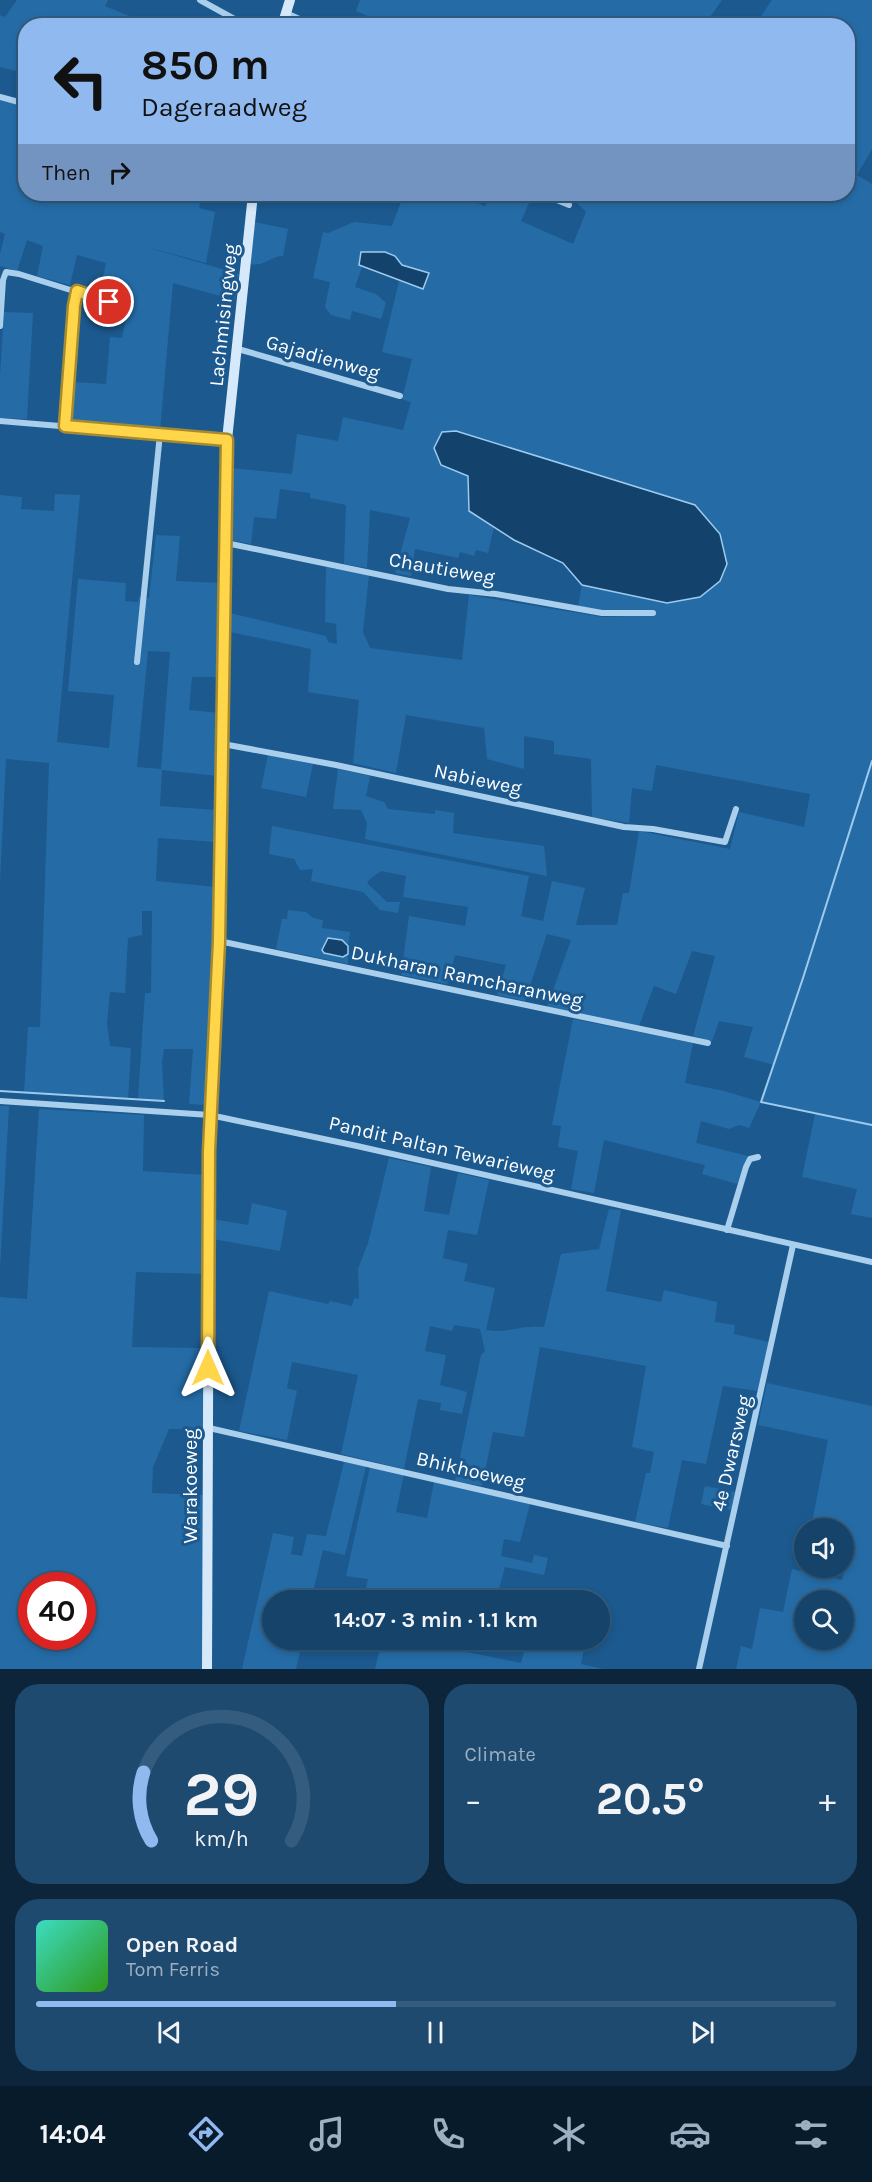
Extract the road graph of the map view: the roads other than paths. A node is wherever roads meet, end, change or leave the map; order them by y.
1 (200, 0) edge
2 (290, 0) edge
3 (286, 13) junction
4 (233, 18) edge
5 (284, 18) edge
6 (297, 18) edge
7 (0, 97) edge
8 (18, 102) edge
9 (252, 201) edge
10 (559, 201) edge
11 (569, 205) dead end
12 (77, 291) junction
13 (109, 302) dead end
14 (0, 326) edge
15 (238, 349) junction
16 (400, 396) dead end
17 (0, 421) edge
18 (65, 426) junction
19 (160, 434) junction
20 (227, 440) junction
21 (226, 543) junction
22 (653, 613) dead end
23 (137, 662) dead end
24 (223, 744) junction
25 (736, 809) dead end
26 (219, 941) junction
27 (708, 1043) dead end
28 (0, 1101) edge
29 (210, 1115) junction
30 (758, 1157) dead end
31 (727, 1230) junction
32 (793, 1245) junction
33 (872, 1262) edge
34 (209, 1428) junction
35 (727, 1546) junction
36 (207, 1669) edge
37 (699, 1669) edge

1 - 4 street
2 - 3 street
3 - 5 street
3 - 6 street
7 - 8 street
9 - 15 street, Lachmisingweg
10 - 11 street
12 - 13 street
12 - 14 street
12 - 18 street
15 - 16 street, Gajadienweg
15 - 20 street, Lachmisingweg
17 - 18 street
18 - 19 street
19 - 20 street
19 - 23 street
20 - 21 street, Warakoeweg
21 - 22 street, Chautieweg
21 - 24 street, Warakoeweg
24 - 25 street, Nabieweg
24 - 26 street, Warakoeweg
26 - 27 street, Dukharan Ramcharanweg
26 - 29 street, Warakoeweg
28 - 29 street, Pandit Paltan Tewarieweg
29 - 31 street, Pandit Paltan Tewarieweg
29 - 34 street, Warakoeweg
30 - 31 street
31 - 32 street, Pandit Paltan Tewarieweg
32 - 33 street, Pandit Paltan Tewarieweg
32 - 35 street, 4e Dwarsweg
34 - 35 street, Bhikhoeweg
34 - 36 street, Warakoeweg
35 - 37 street, 4e Dwarsweg

